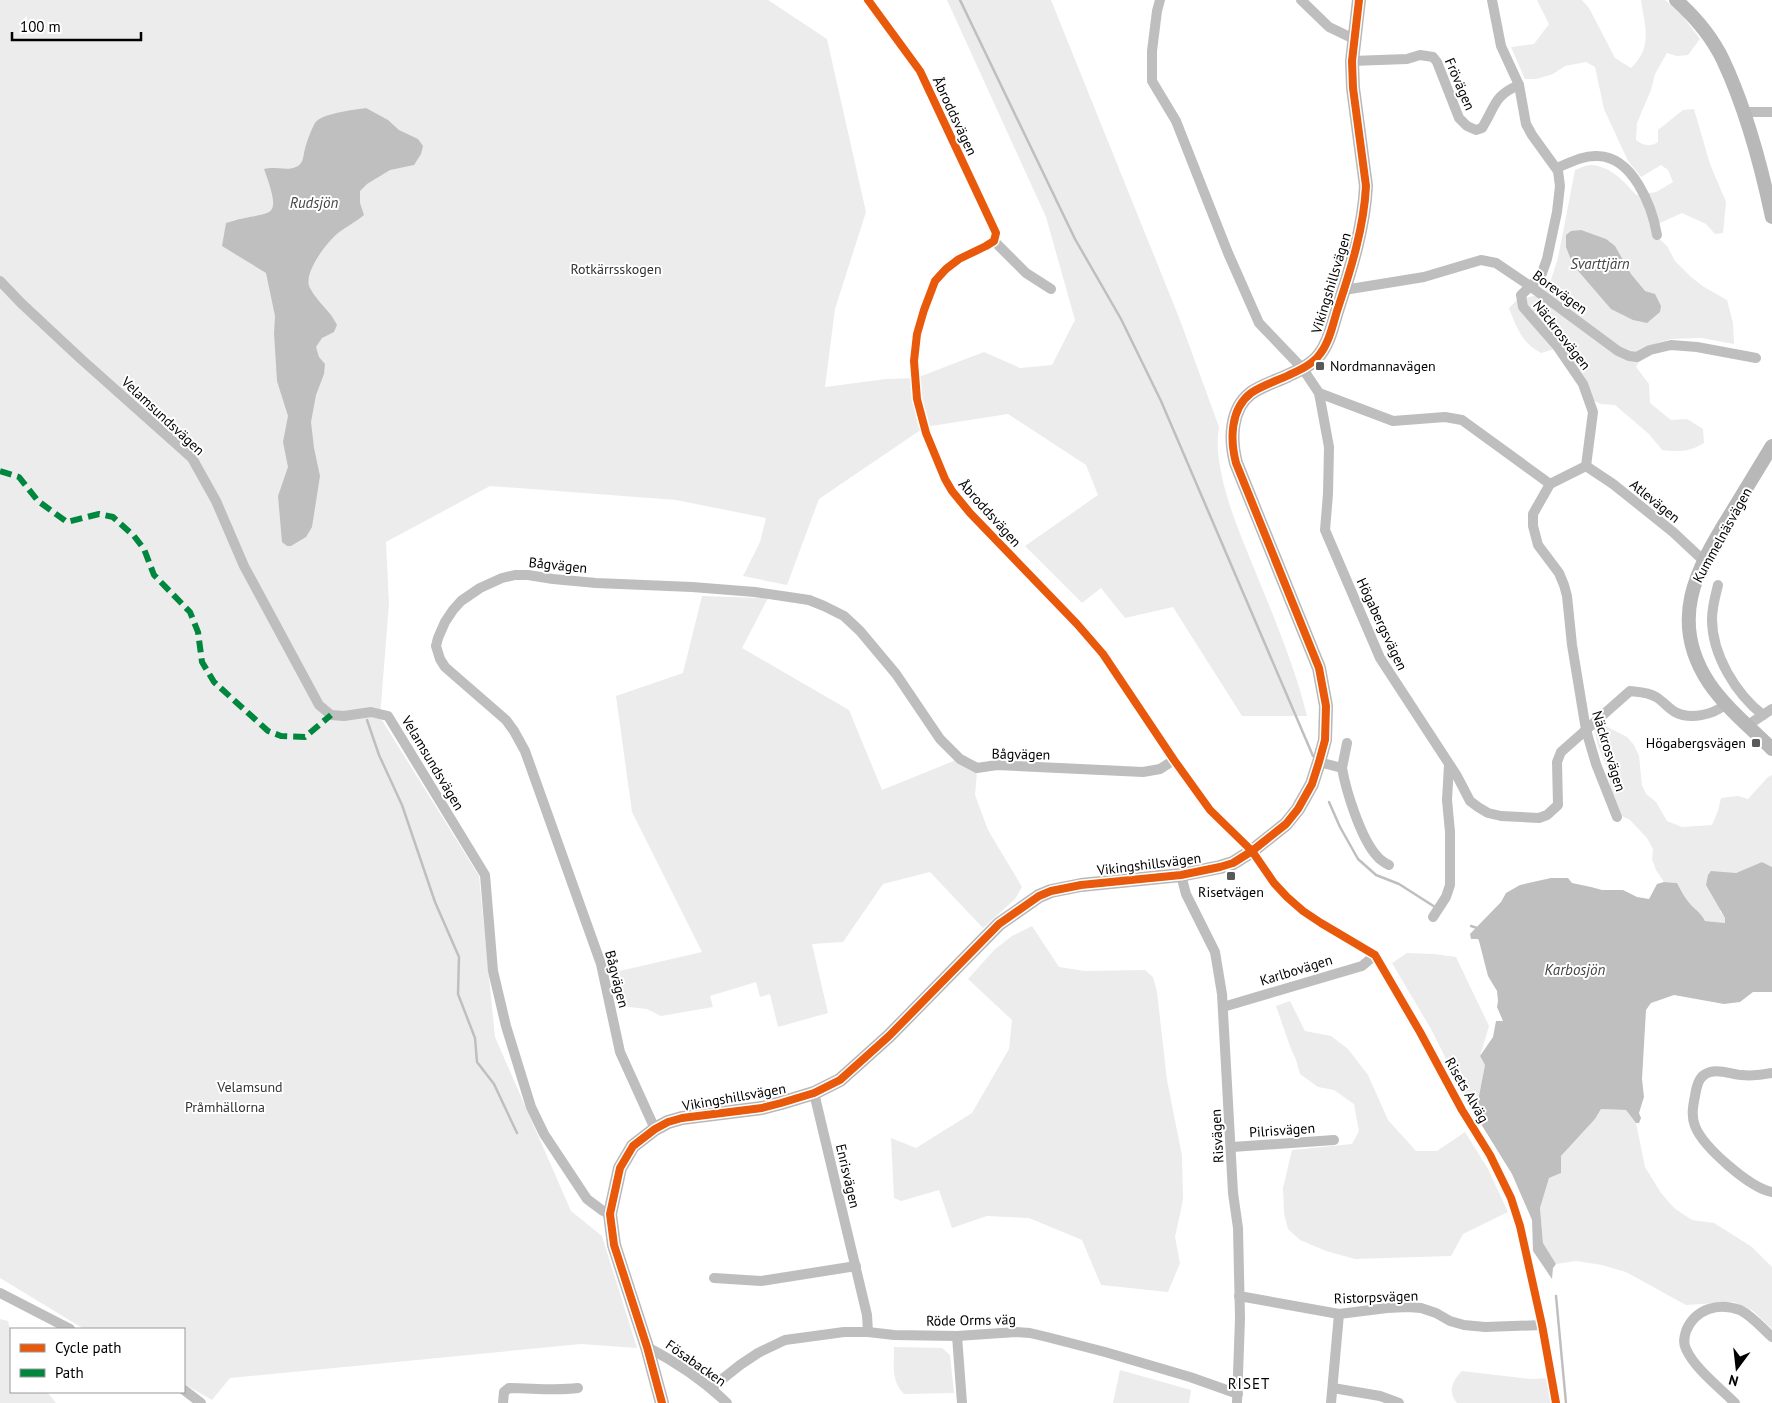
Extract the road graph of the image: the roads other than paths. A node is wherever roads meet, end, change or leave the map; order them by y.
1 (868, 0) edge
2 (1160, 0) edge
3 (1301, 0) edge
4 (1359, 0) edge
5 (1492, 0) edge
6 (1676, 0) edge
7 (1354, 39) junction
8 (1352, 61) junction
9 (1519, 85) junction
10 (1744, 112) junction
11 (1772, 112) edge
12 (1557, 168) junction
13 (1772, 217) edge
14 (1656, 235) dead end
15 (994, 240) junction
16 (0, 281) edge
17 (1530, 286) junction
18 (1051, 289) dead end
19 (1344, 290) junction
20 (1756, 358) dead end
21 (1303, 368) junction
22 (1319, 393) junction
23 (1772, 446) edge
24 (1586, 466) junction
25 (1550, 484) junction
26 (1704, 561) junction
27 (1718, 586) dead end
28 (1726, 704) junction
29 (1772, 709) edge
30 (1763, 715) junction
31 (1748, 724) junction
32 (1586, 730) junction
33 (1347, 743) dead end
34 (1772, 749) edge
35 (1174, 760) junction
36 (1320, 762) junction
37 (1449, 765) junction
38 (1342, 768) junction
39 (1617, 817) dead end
40 (1252, 851) junction
41 (1390, 865) dead end
42 (1181, 875) junction
43 (1433, 917) dead end
44 (1375, 955) junction
45 (1223, 1006) junction
46 (1772, 1074) edge
47 (814, 1093) junction
48 (655, 1129) junction
49 (1334, 1140) dead end
50 (1232, 1147) junction
51 (1768, 1192) edge
52 (610, 1214) junction
53 (856, 1266) junction
54 (714, 1278) dead end
55 (0, 1293) edge
56 (1239, 1296) junction
57 (1339, 1314) junction
58 (1542, 1325) junction
59 (68, 1328) edge
60 (868, 1332) junction
61 (956, 1336) junction
62 (1772, 1337) edge
63 (647, 1346) junction
64 (578, 1388) dead end
65 (711, 1388) junction
66 (1333, 1388) junction
67 (185, 1391) edge
68 (1237, 1398) edge
69 (201, 1403) edge
70 (503, 1403) edge
71 (662, 1403) edge
72 (727, 1403) edge
73 (962, 1403) edge
74 (1332, 1403) edge
75 (1399, 1403) edge
76 (1556, 1403) edge
77 (1735, 1403) edge

1 - 15 street, Åbroddsvägen
2 - 21 street
3 - 7 street
4 - 7 street, Vikingshillsvägen
5 - 9 street
6 - 10 street
7 - 8 street, Vikingshillsvägen
8 - 9 street, Frövägen
8 - 19 street, Vikingshillsvägen
9 - 12 street
10 - 11 street
10 - 13 street
12 - 14 street
12 - 17 street, Näckrosvägen
15 - 18 street
15 - 35 street, Åbroddsvägen
16 - 52 street, Velamsundsvägen
17 - 19 street, Borevägen
17 - 20 street, Borevägen
17 - 24 street, Näckrosvägen
19 - 21 street, Vikingshillsvägen
21 - 22 street, Högabergsvägen
21 - 36 street, Vikingshillsvägen
22 - 25 street
22 - 37 street, Högabergsvägen
23 - 26 street, Kummelnäsvägen
24 - 25 street
24 - 26 street, Atlevägen
25 - 32 street, Näckrosvägen
26 - 28 street, Kummelnäsvägen
27 - 30 street, Kummelnäsvägen
28 - 31 street, Kummelnäsvägen
28 - 32 street, Högabergsvägen
29 - 30 street
30 - 31 street
31 - 34 street, Kummelnäsvägen
32 - 37 street, Högabergsvägen
32 - 39 street, Näckrosvägen
33 - 38 street
35 - 40 street, Åbroddsvägen
35 - 48 street, Bågvägen
36 - 38 street
36 - 40 street, Vikingshillsvägen
37 - 43 street
38 - 41 street
40 - 42 street, Vikingshillsvägen
40 - 44 street, Risets Alväg
42 - 45 street, Risvägen
42 - 47 street, Vikingshillsvägen
44 - 45 street, Karlbovägen
44 - 58 street, Risets Alväg
45 - 50 street, Risvägen
46 - 51 street
47 - 48 street, Vikingshillsvägen
47 - 53 street, Enrisvägen
48 - 52 street, Vikingshillsvägen
49 - 50 street, Pilrisvägen
50 - 56 street, Risvägen
52 - 63 street, Vikingshillsvägen
53 - 54 street
53 - 60 street, Enrisvägen
55 - 59 street
56 - 57 street, Ristorpsvägen
56 - 68 street, Risvägen
57 - 58 street, Ristorpsvägen
57 - 66 street
58 - 76 street, Risets Alväg
60 - 61 street, Röde Orms väg
60 - 65 street, Röde Orms väg
61 - 68 street, Röde Orms väg
61 - 73 street
62 - 77 street
63 - 65 street, Fösabacken
63 - 71 street, Vikingshillsvägen
64 - 70 street
65 - 72 street, Fösabacken
66 - 74 street
66 - 75 street
67 - 69 street

